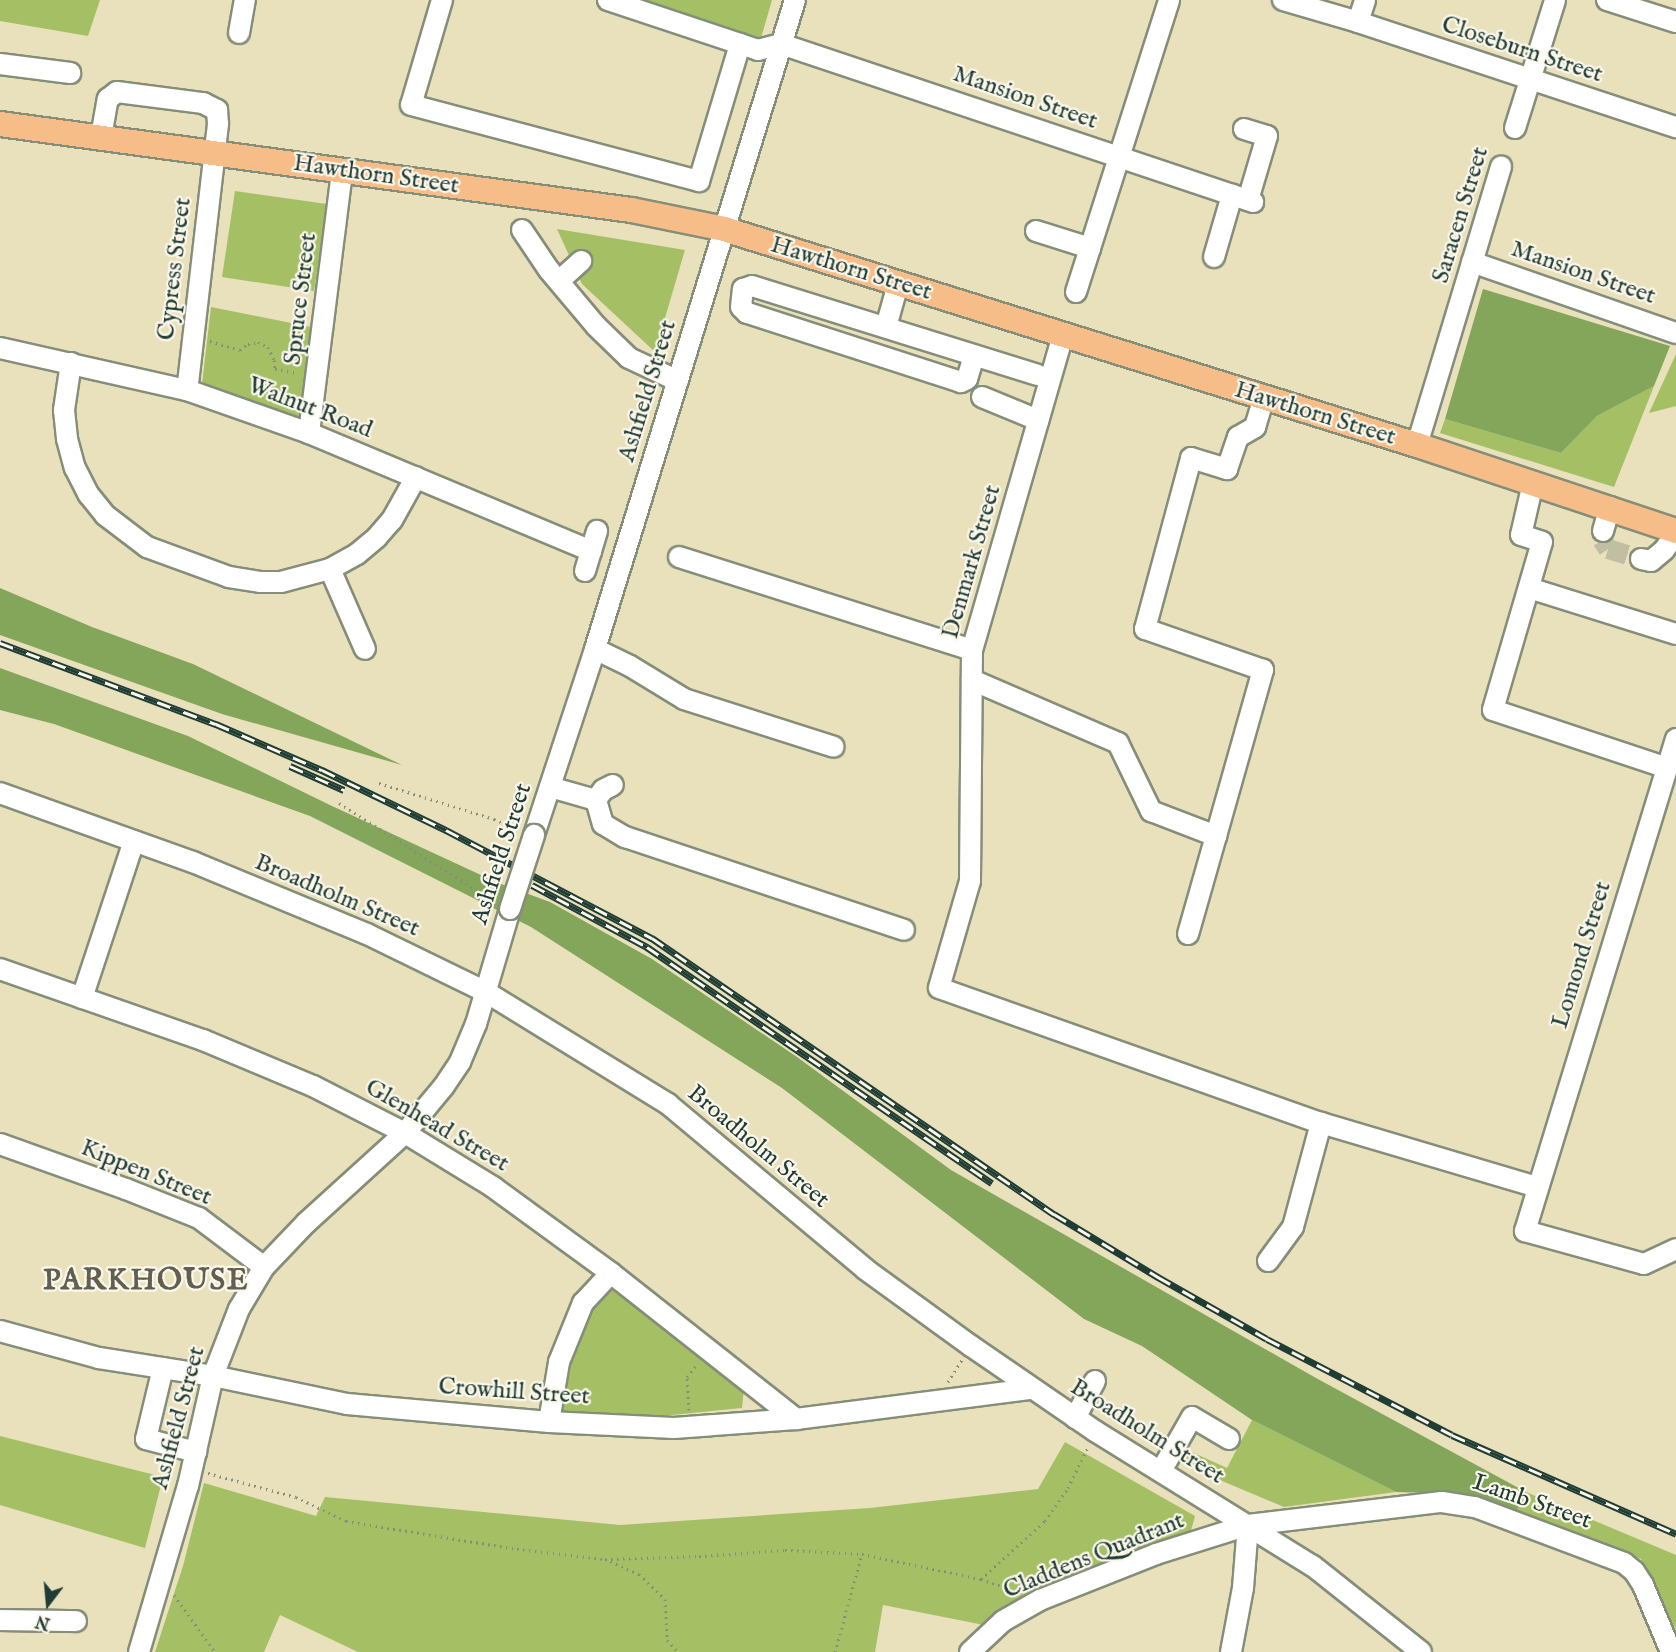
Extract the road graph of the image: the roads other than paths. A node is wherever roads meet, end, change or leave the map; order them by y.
1 (245, 0) edge
2 (442, 0) edge
3 (608, 0) edge
4 (795, 0) edge
5 (1169, 0) edge
6 (1283, 0) edge
7 (1365, 0) edge
8 (1555, 0) edge
9 (1607, 0) edge
10 (1358, 22) junction
11 (1676, 22) edge
12 (239, 33) dead end
13 (740, 44) junction
14 (781, 44) junction
15 (0, 64) edge
16 (70, 73) dead end
17 (1530, 81) junction
18 (0, 124) edge
19 (1676, 127) edge
20 (1515, 128) dead end
21 (1244, 129) dead end
22 (100, 137) junction
23 (214, 153) junction
24 (1118, 157) junction
25 (1501, 166) dead end
26 (342, 171) junction
27 (1244, 199) junction
28 (724, 229) junction
29 (522, 230) dead end
30 (1036, 231) dead end
31 (1090, 248) junction
32 (1214, 257) dead end
33 (581, 261) dead end
34 (1473, 262) junction
35 (559, 281) junction
36 (898, 284) junction
37 (1076, 291) dead end
38 (886, 327) junction
39 (1668, 330) edge
40 (1063, 335) junction
41 (0, 348) edge
42 (974, 356) junction
43 (71, 363) junction
44 (1037, 375) dead end
45 (678, 381) junction
46 (187, 390) junction
47 (982, 397) dead end
48 (1263, 398) junction
49 (1038, 420) junction
50 (309, 433) junction
51 (1418, 446) junction
52 (416, 477) junction
53 (1533, 483) junction
54 (1610, 507) junction
55 (597, 531) dead end
56 (1603, 531) dead end
57 (1676, 532) edge
58 (591, 551) junction
59 (679, 557) dead end
60 (1641, 560) tunnel mouth
61 (330, 569) junction
62 (585, 571) dead end
63 (1529, 588) junction
64 (1676, 634) edge
65 (365, 649) dead end
66 (595, 649) junction
67 (972, 650) junction
68 (972, 680) junction
69 (1676, 739) edge
70 (834, 747) dead end
71 (1668, 780) edge
72 (613, 785) dead end
73 (550, 787) junction
74 (0, 793) edge
75 (596, 800) junction
76 (1216, 836) junction
77 (134, 841) junction
78 (904, 930) dead end
79 (1188, 934) dead end
80 (0, 969) edge
81 (486, 992) junction
82 (82, 998) junction
83 (1321, 1123) junction
84 (405, 1133) junction
85 (0, 1144) edge
86 (1537, 1187) junction
87 (1676, 1248) edge
88 (1268, 1261) dead end
89 (264, 1267) junction
90 (611, 1273) junction
91 (0, 1331) edge
92 (163, 1368) junction
93 (213, 1376) junction
94 (1095, 1381) dead end
95 (1030, 1389) junction
96 (1075, 1418) junction
97 (796, 1419) junction
98 (549, 1422) junction
99 (1229, 1439) dead end
100 (192, 1469) junction
101 (1161, 1471) junction
102 (1248, 1526) junction
103 (0, 1620) edge
104 (76, 1621) dead end
105 (139, 1652) edge
106 (970, 1652) edge
107 (1231, 1652) edge
108 (1421, 1652) edge
109 (1671, 1652) edge

1 - 12 street
2 - 13 street
3 - 13 street
4 - 14 street, Ashfield Street
5 - 24 street
6 - 10 street, Closeburn Street
7 - 10 street
8 - 17 street, Saracen Street
9 - 11 street
10 - 17 street, Closeburn Street
13 - 14 street
14 - 24 street, Mansion Street
14 - 28 street, Ashfield Street
15 - 16 street
17 - 19 street, Closeburn Street
17 - 20 street, Saracen Street
18 - 22 main road, Hawthorn Street
21 - 27 street
22 - 23 main road, Hawthorn Street
22 - 23 street, Cypress Street
23 - 26 main road, Hawthorn Street
23 - 46 street, Cypress Street
24 - 27 street, Mansion Street
24 - 31 street
25 - 34 street, Saracen Street
26 - 28 main road, Hawthorn Street
26 - 50 street, Spruce Street
27 - 32 street
28 - 36 main road, Hawthorn Street
28 - 45 street, Ashfield Street
29 - 35 street
30 - 31 street
31 - 37 street
33 - 35 street
34 - 39 street, Mansion Street
34 - 51 street, Saracen Street
35 - 45 street
36 - 38 street
36 - 40 main road, Hawthorn Street
38 - 42 street
38 - 42 street
40 - 48 main road, Hawthorn Street
40 - 49 street, Denmark Street
41 - 43 street, Walnut Road
42 - 44 street
43 - 46 street, Walnut Road
43 - 61 street
45 - 66 street, Ashfield Street
46 - 50 street, Walnut Road
47 - 49 street
48 - 51 main road, Hawthorn Street
48 - 76 street
49 - 67 street, Denmark Street
50 - 52 street, Walnut Road
51 - 53 main road, Hawthorn Street
52 - 58 street, Walnut Road
52 - 61 street
53 - 54 main road, Hawthorn Street
53 - 63 street
54 - 56 street
54 - 57 main road, Hawthorn Street
55 - 58 street
57 - 60 street
58 - 62 street
59 - 67 street
61 - 65 street
63 - 64 street
63 - 71 street
66 - 70 street
66 - 73 street, Ashfield Street
67 - 68 street, Denmark Street
68 - 76 street
68 - 83 street, Denmark Street
69 - 71 street, Lomond Street
71 - 86 street, Lomond Street
72 - 75 street
73 - 75 street
73 - 81 street, Ashfield Street, bridge
74 - 77 street, Broadholm Street
75 - 78 street
76 - 79 street
77 - 81 street, Broadholm Street
77 - 82 street
80 - 82 street, Glenhead Street
81 - 84 street, Ashfield Street
81 - 95 street, Broadholm Street
82 - 84 street, Glenhead Street
83 - 86 street
83 - 88 street
84 - 89 street, Ashfield Street
84 - 90 street, Glenhead Street
85 - 89 street, Kippen Street
86 - 87 street, Lomond Street
89 - 93 street, Ashfield Street
90 - 97 street, Glenhead Street
90 - 98 street
91 - 92 street, Crowhill Street
92 - 93 street, Crowhill Street
92 - 100 street
93 - 98 street, Crowhill Street
93 - 100 street, Ashfield Street
94 - 96 street
95 - 96 street, Broadholm Street
95 - 97 street, Crowhill Street
96 - 101 street, Broadholm Street
97 - 98 street, Crowhill Street
99 - 101 street
100 - 105 street, Ashfield Street
101 - 102 street, Broadholm Street
102 - 106 street, Claddens Quadrant
102 - 107 street
102 - 108 street, Broadholm Street
102 - 109 street, Lamb Street
103 - 104 street

